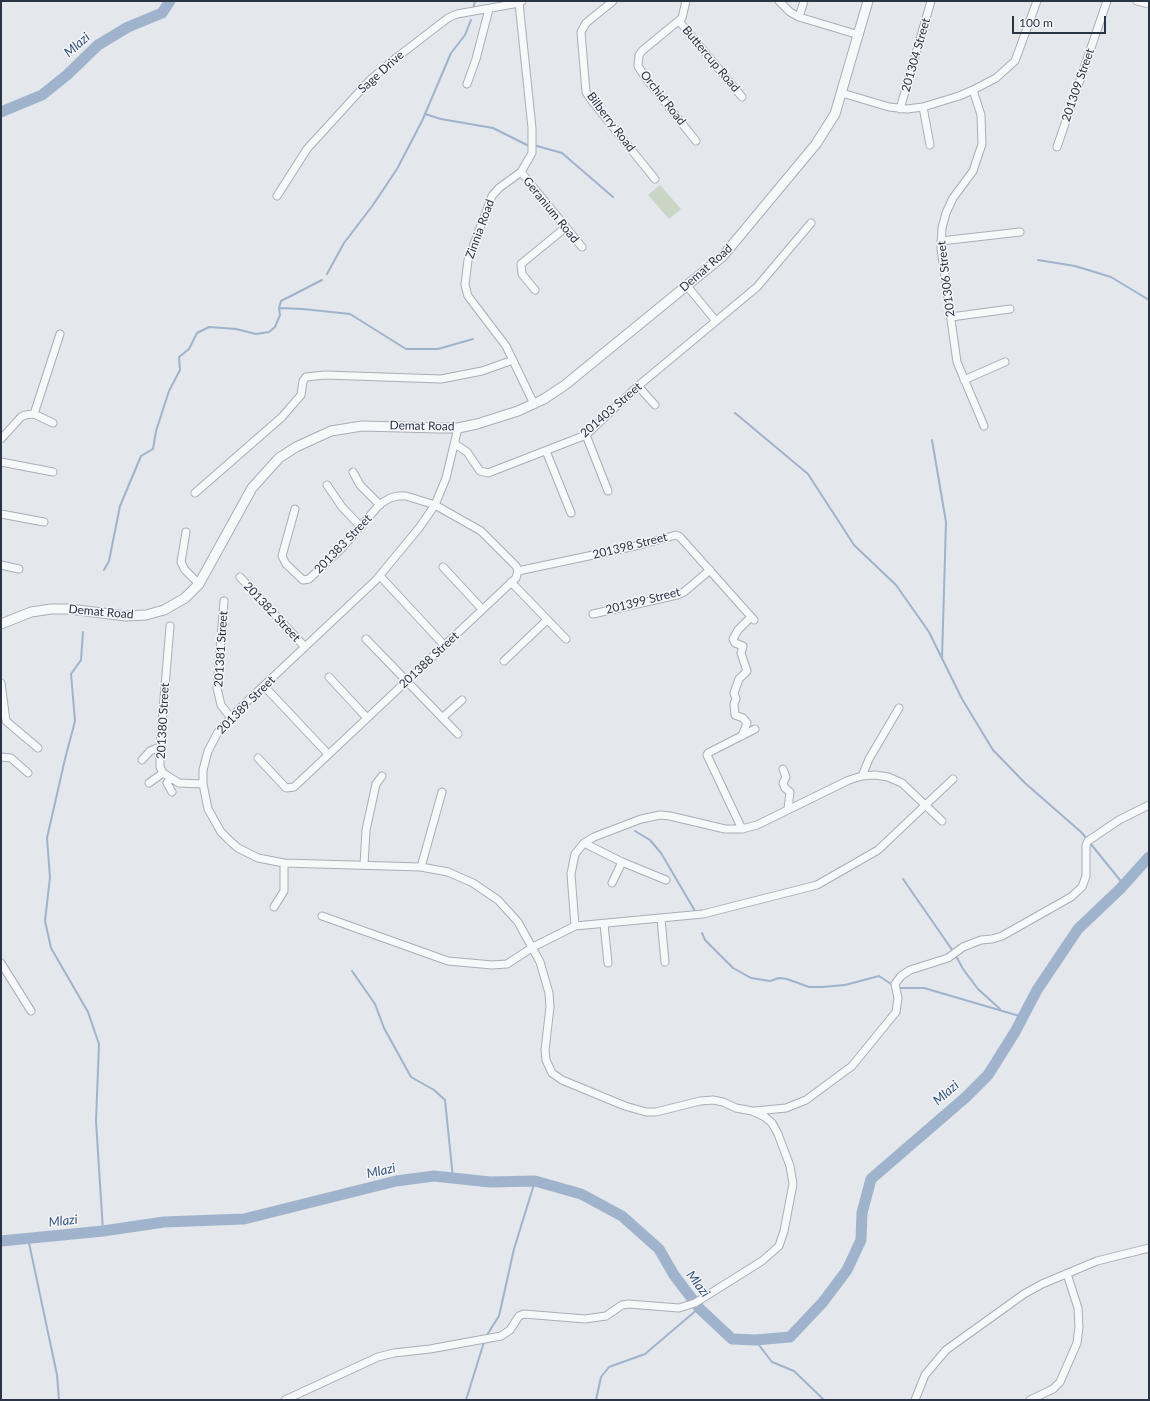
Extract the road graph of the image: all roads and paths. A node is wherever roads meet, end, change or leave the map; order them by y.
1 (613, 1) edge
2 (686, 1) edge
3 (779, 1) edge
4 (804, 1) edge
5 (868, 1) edge
6 (931, 1) edge
7 (1037, 1) edge
8 (1107, 1) edge
9 (1137, 1) edge
10 (520, 2) edge
11 (1149, 4) edge
12 (489, 9) junction
13 (799, 17) junction
14 (679, 21) junction
15 (858, 35) junction
16 (467, 84) dead end
17 (973, 90) junction
18 (842, 93) junction
19 (742, 97) dead end
20 (923, 107) junction
21 (900, 109) junction
22 (696, 140) dead end
23 (930, 145) dead end
24 (1057, 147) dead end
25 (521, 172) junction
26 (655, 179) dead end
27 (277, 196) dead end
28 (811, 223) dead end
29 (566, 228) junction
30 (1020, 232) dead end
31 (941, 241) junction
32 (582, 247) dead end
33 (687, 286) junction
34 (535, 290) dead end
35 (1010, 309) dead end
36 (951, 317) junction
37 (716, 321) junction
38 (60, 334) dead end
39 (513, 360) junction
40 (1005, 362) dead end
41 (964, 380) junction
42 (638, 386) junction
43 (534, 404) junction
44 (655, 405) dead end
45 (34, 414) junction
46 (54, 423) dead end
47 (984, 426) dead end
48 (458, 428) junction
49 (586, 435) junction
50 (1, 438) edge
51 (454, 444) junction
52 (546, 451) junction
53 (1, 462) edge
54 (53, 472) dead end
55 (353, 472) dead end
56 (327, 485) dead end
57 (608, 491) dead end
58 (195, 493) dead end
59 (380, 505) junction
60 (434, 505) junction
61 (295, 509) dead end
62 (571, 513) dead end
63 (1, 514) edge
64 (44, 522) dead end
65 (361, 526) junction
66 (186, 532) dead end
67 (1, 565) edge
68 (443, 567) dead end
69 (19, 569) dead end
70 (710, 570) junction
71 (518, 571) junction
72 (380, 576) junction
73 (240, 577) dead end
74 (511, 582) junction
75 (199, 584) junction
76 (224, 601) dead end
77 (482, 609) junction
78 (593, 614) dead end
79 (547, 620) junction
80 (1, 624) edge
81 (170, 626) dead end
82 (366, 639) dead end
83 (566, 639) dead end
84 (444, 646) junction
85 (305, 647) junction
86 (504, 661) dead end
87 (329, 677) dead end
88 (406, 681) junction
89 (1, 683) edge
90 (264, 686) junction
91 (462, 700) dead end
92 (899, 708) dead end
93 (231, 718) junction
94 (367, 718) junction
95 (442, 718) junction
96 (755, 730) dead end
97 (458, 734) dead end
98 (742, 736) junction
99 (160, 747) junction
100 (38, 748) dead end
101 (328, 754) junction
102 (1, 757) edge
103 (258, 758) dead end
104 (142, 760) dead end
105 (783, 769) dead end
106 (28, 773) dead end
107 (163, 773) junction
108 (382, 776) dead end
109 (862, 776) junction
110 (170, 779) junction
111 (953, 779) dead end
112 (149, 783) dead end
113 (203, 784) junction
114 (172, 792) dead end
115 (442, 792) dead end
116 (926, 804) junction
117 (1149, 805) edge
118 (788, 809) junction
119 (942, 821) dead end
120 (742, 829) junction
121 (584, 843) junction
122 (622, 862) junction
123 (284, 863) junction
124 (364, 865) junction
125 (421, 867) junction
126 (666, 880) dead end
127 (612, 883) dead end
128 (274, 907) dead end
129 (322, 916) dead end
130 (661, 919) junction
131 (604, 924) junction
132 (575, 926) junction
133 (533, 947) junction
134 (665, 962) dead end
135 (1, 963) edge
136 (608, 963) dead end
137 (4, 975) edge
138 (31, 1011) dead end
139 (752, 1111) junction
140 (1149, 1248) edge
141 (1067, 1274) junction
142 (285, 1400) edge
143 (915, 1400) edge
144 (1030, 1400) edge

1 - 26 street, Bilberry Road
2 - 14 street
3 - 13 street
4 - 13 street
5 - 15 street, Demat Road
6 - 21 street, 201304 Street
7 - 17 street
8 - 24 street, 201309 Street
9 - 11 street
10 - 12 street, Sage Drive
10 - 25 street, Zinnia Road
12 - 16 street
12 - 27 street, Sage Drive
13 - 15 street
14 - 19 street, Buttercup Road
14 - 22 street, Orchid Road
15 - 18 street, Demat Road
17 - 20 street
17 - 31 street, 201306 Street
18 - 21 street
18 - 33 street, Demat Road
20 - 21 street
20 - 23 street
25 - 29 street, Geranium Road
25 - 39 street, Zinnia Road
28 - 37 street, 201403 Street
29 - 32 street, Geranium Road
29 - 34 street
30 - 31 street
31 - 36 street, 201306 Street
33 - 37 street
33 - 43 street, Demat Road
35 - 36 street
36 - 41 street, 201306 Street
37 - 42 street, 201403 Street
38 - 45 street
39 - 43 street, Zinnia Road
39 - 58 street
40 - 41 street
41 - 47 street, 201306 Street
42 - 44 street
42 - 49 street, 201403 Street
43 - 48 street, Demat Road
45 - 46 street
45 - 50 street
48 - 51 street, 201389 Street
48 - 75 street, Demat Road
49 - 52 street, 201403 Street
49 - 57 street
51 - 52 street, 201403 Street
51 - 60 street, 201389 Street
52 - 62 street
53 - 54 street
55 - 59 street
56 - 65 street
59 - 60 street, 201383 Street
59 - 65 street, 201383 Street
60 - 71 street
60 - 72 street, 201389 Street
61 - 65 street, 201383 Street
63 - 64 street
66 - 75 street
67 - 69 street
68 - 77 street
70 - 71 street, 201398 Street
70 - 78 street, 201399 Street
70 - 98 street, 201398 Street
71 - 74 street, 201388 Street
72 - 84 street
72 - 85 street, 201389 Street
73 - 85 street, 201382 Street
74 - 77 street, 201388 Street
74 - 79 street
75 - 80 street, Demat Road
76 - 93 street, 201381 Street
77 - 84 street, 201388 Street
79 - 83 street
79 - 86 street
81 - 99 street, 201380 Street
82 - 88 street
84 - 88 street, 201388 Street
85 - 90 street, 201389 Street
87 - 94 street
88 - 94 street, 201388 Street
88 - 95 street
89 - 100 street
90 - 93 street, 201389 Street
90 - 101 street
91 - 95 street
92 - 109 street
93 - 113 street, 201389 Street
94 - 101 street, 201388 Street
95 - 97 street
96 - 98 street
98 - 120 street
99 - 104 street
99 - 107 street, 201380 Street
101 - 103 street, 201388 Street
102 - 106 street
105 - 118 street
107 - 110 street, 201380 Street
107 - 112 street
108 - 124 street
109 - 116 street
109 - 118 street
110 - 113 street, 201380 Street
110 - 114 street
111 - 116 street
113 - 123 street, 201389 Street
115 - 125 street
116 - 119 street
116 - 130 street
117 - 139 street
118 - 120 street
120 - 121 street
121 - 122 street
121 - 132 street
122 - 126 street
122 - 127 street
123 - 124 street, 201389 Street
123 - 128 street
124 - 125 street, 201389 Street
125 - 133 street, 201389 Street
129 - 133 street
130 - 131 street
130 - 134 street
131 - 132 street
131 - 136 street
132 - 133 street
133 - 139 street, 201389 Street
135 - 137 street
137 - 138 street
139 - 142 street
140 - 141 street
141 - 143 street
141 - 144 street

